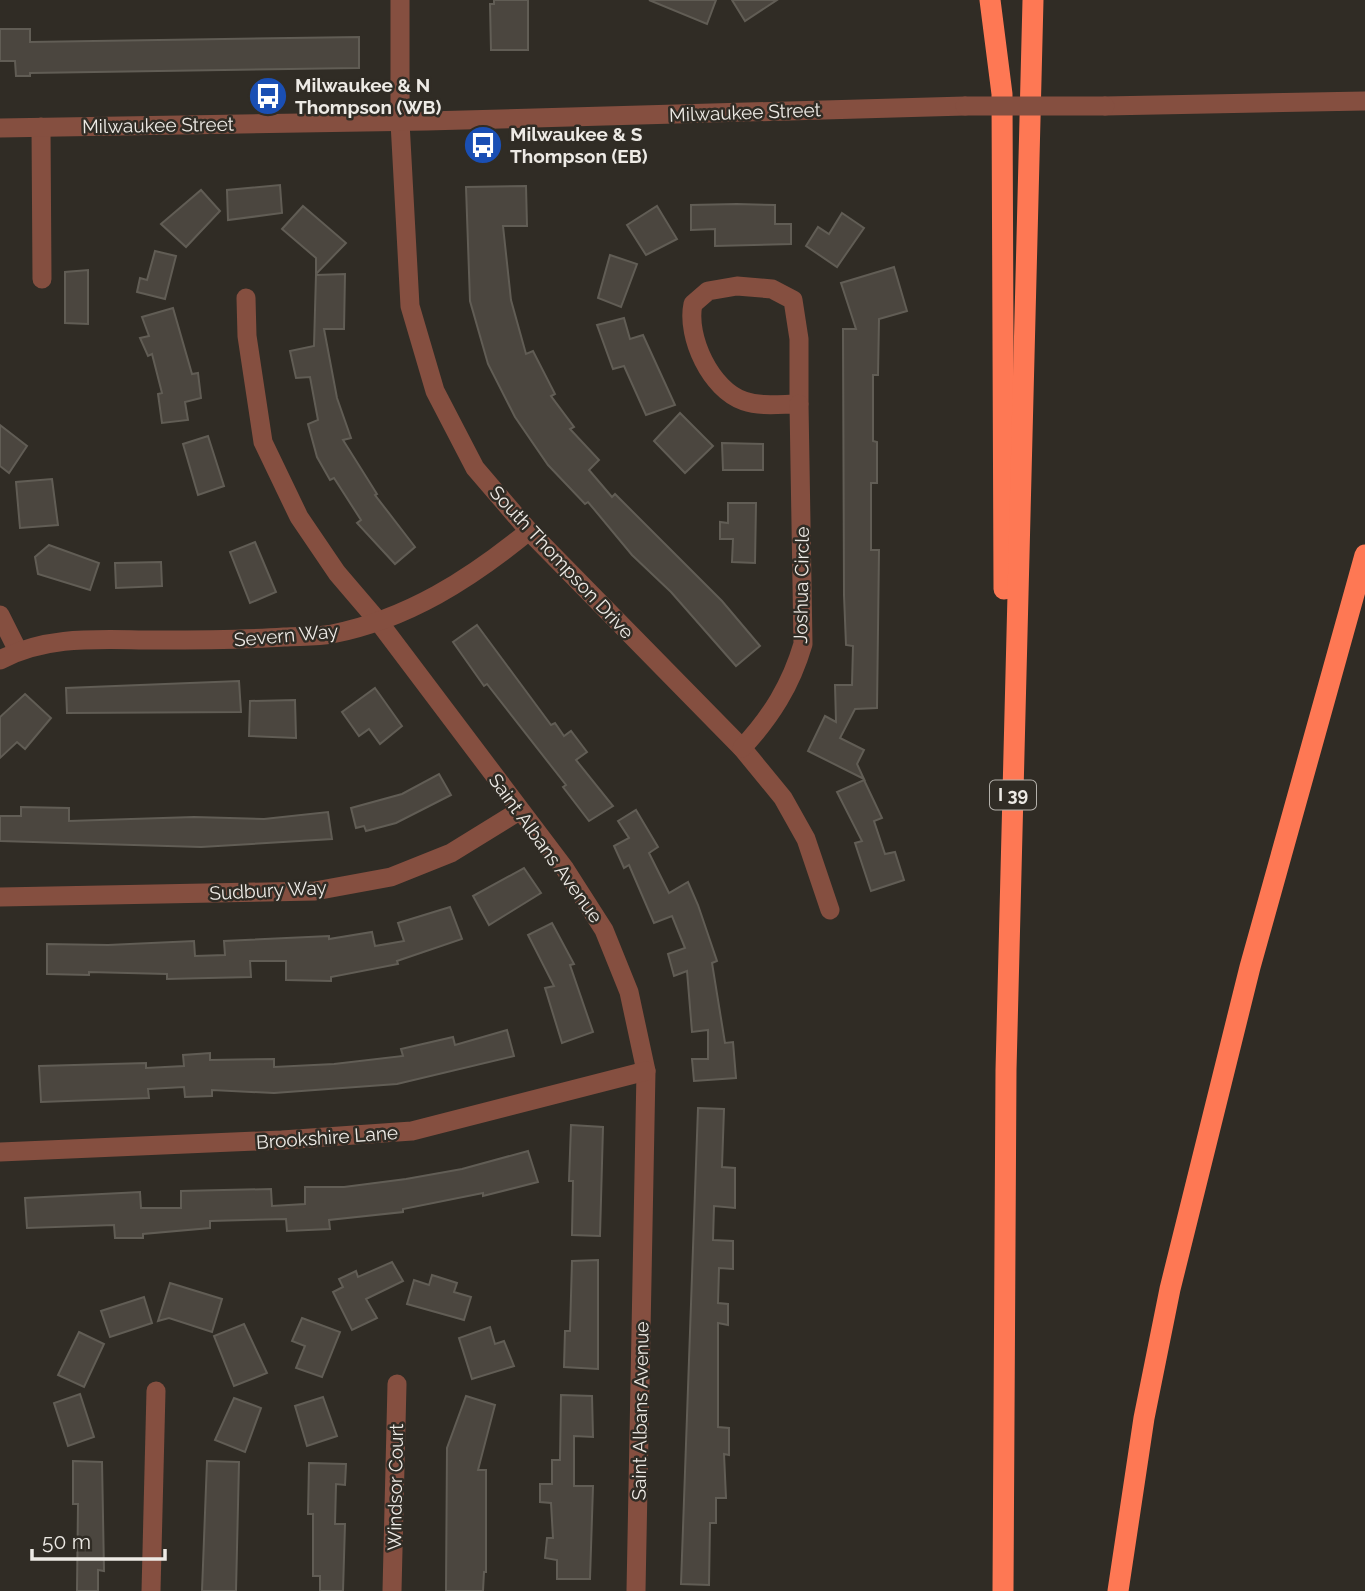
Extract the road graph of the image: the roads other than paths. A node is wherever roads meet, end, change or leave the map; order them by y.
1 (400, 0) edge
2 (990, 0) edge
3 (1033, 0) edge
4 (1365, 101) edge
5 (400, 121) junction
6 (41, 127) junction
7 (0, 128) edge
8 (42, 279) dead end
9 (246, 298) dead end
10 (799, 404) junction
11 (529, 531) junction
12 (1365, 555) edge
13 (0, 615) edge
14 (378, 621) junction
15 (18, 651) junction
16 (0, 660) edge
17 (742, 748) junction
18 (519, 811) junction
19 (0, 897) edge
20 (830, 910) dead end
21 (1006, 1070) junction
22 (646, 1071) junction
23 (0, 1152) edge
24 (397, 1384) dead end
25 (156, 1391) dead end
26 (151, 1591) edge
27 (393, 1591) edge
28 (636, 1591) edge
29 (1003, 1591) edge
30 (1118, 1591) edge

1 - 5 street, South Thompson Drive
2 - 21 highway
3 - 21 highway, I 39
4 - 5 street, Milwaukee Street, bridge
5 - 6 street, Milwaukee Street
5 - 11 street, South Thompson Drive
6 - 7 street, Milwaukee Street
6 - 8 street
9 - 14 street, Saint Albans Avenue
10 - 10 street, Joshua Circle
10 - 17 street, Joshua Circle
11 - 14 street, Severn Way
11 - 17 street, South Thompson Drive
12 - 30 highway
13 - 15 street
14 - 15 street, Severn Way
14 - 18 street, Saint Albans Avenue
15 - 16 street, Severn Way
17 - 20 street, South Thompson Drive
18 - 19 street, Sudbury Way
18 - 22 street, Saint Albans Avenue
21 - 29 highway, I 39
22 - 23 street, Brookshire Lane
22 - 28 street, Saint Albans Avenue
24 - 27 street, Windsor Court
25 - 26 street

